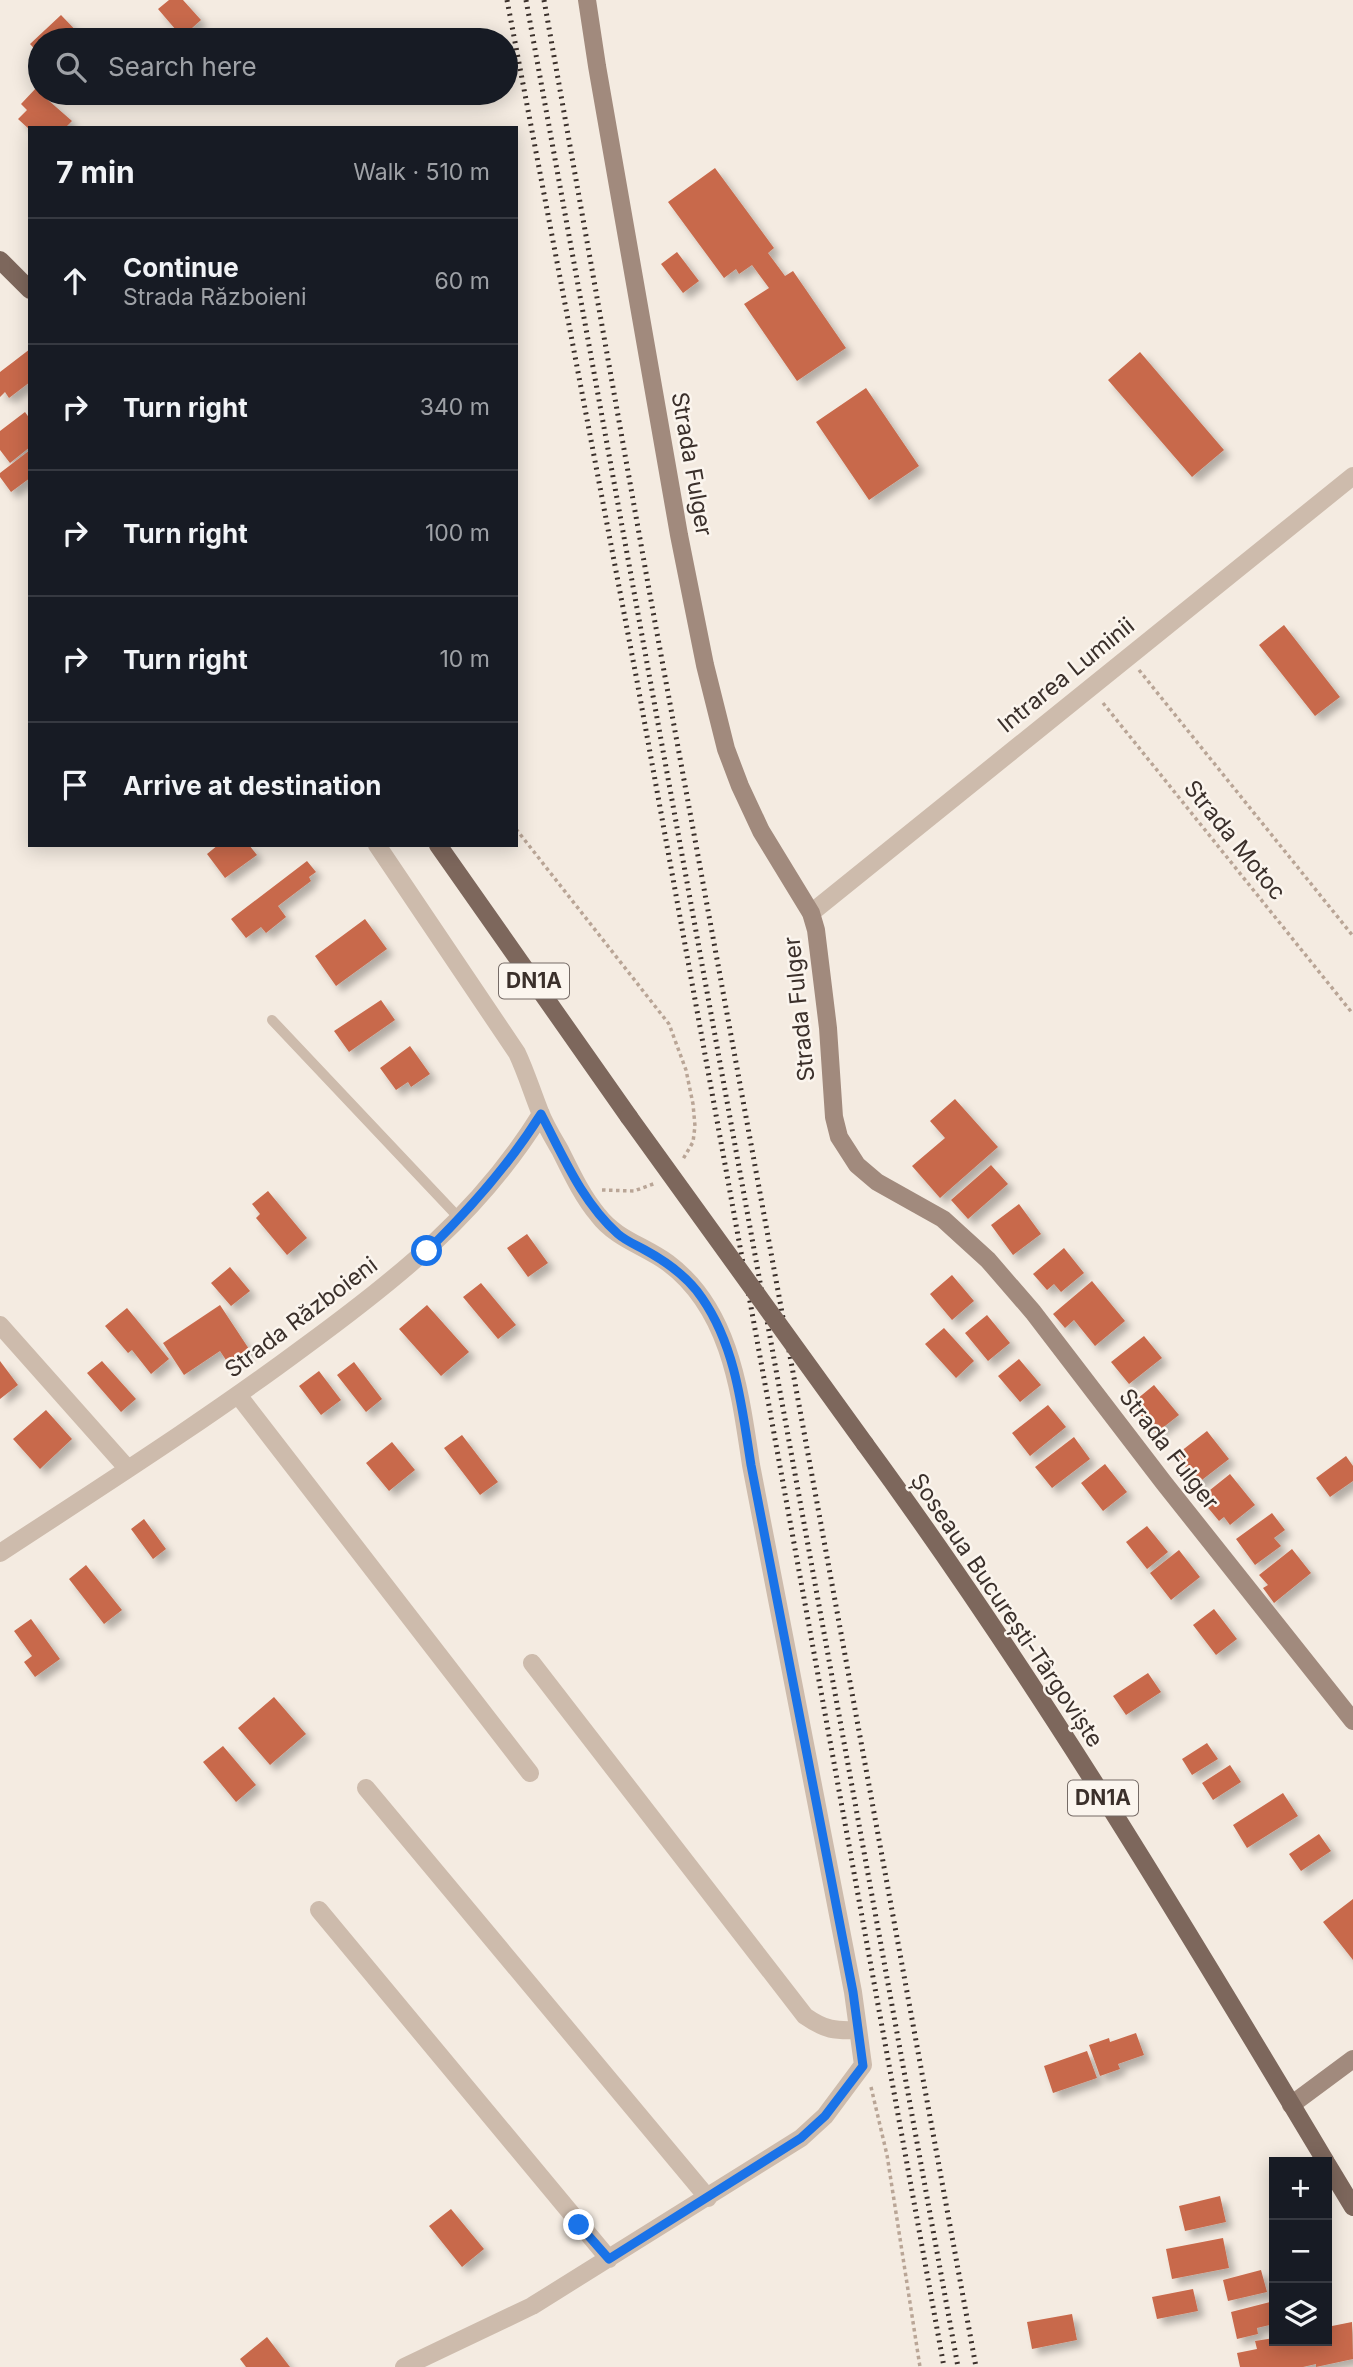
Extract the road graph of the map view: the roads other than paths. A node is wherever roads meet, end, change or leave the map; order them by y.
1 (587, 0) edge
2 (0, 260) edge
3 (28, 288) edge
4 (1353, 476) edge
5 (378, 847) edge
6 (439, 847) edge
7 (811, 914) junction
8 (272, 1020) dead end
9 (541, 1114) junction
10 (460, 1219) junction
11 (0, 1325) edge
12 (238, 1395) junction
13 (128, 1469) junction
14 (0, 1553) edge
15 (532, 1663) dead end
16 (1353, 1721) edge
17 (530, 1773) dead end
18 (366, 1788) dead end
19 (319, 1910) dead end
20 (858, 2030) junction
21 (1353, 2059) edge
22 (1291, 2105) junction
23 (1322, 2157) edge
24 (1332, 2173) edge
25 (708, 2198) junction
26 (1353, 2207) edge
27 (609, 2259) junction
28 (404, 2367) edge

1 - 7 street, Strada Fulger
2 - 3 main road
4 - 7 street, Intrarea Luminii
5 - 9 street
6 - 22 main road, Șoseaua București-Târgoviște / DN1A, bridge
7 - 16 street, Strada Fulger
8 - 10 lane
9 - 10 street, Strada Războieni
9 - 20 street
10 - 12 street, Strada Războieni
11 - 13 street
12 - 13 street, Strada Războieni
12 - 17 street
13 - 14 street, Strada Războieni
15 - 20 street
18 - 25 street
19 - 27 street
20 - 25 street
21 - 22 street
22 - 23 main road, Șoseaua București-Târgoviște / DN1A
24 - 26 main road, Șoseaua București-Târgoviște / DN1A
25 - 27 street
27 - 28 street

